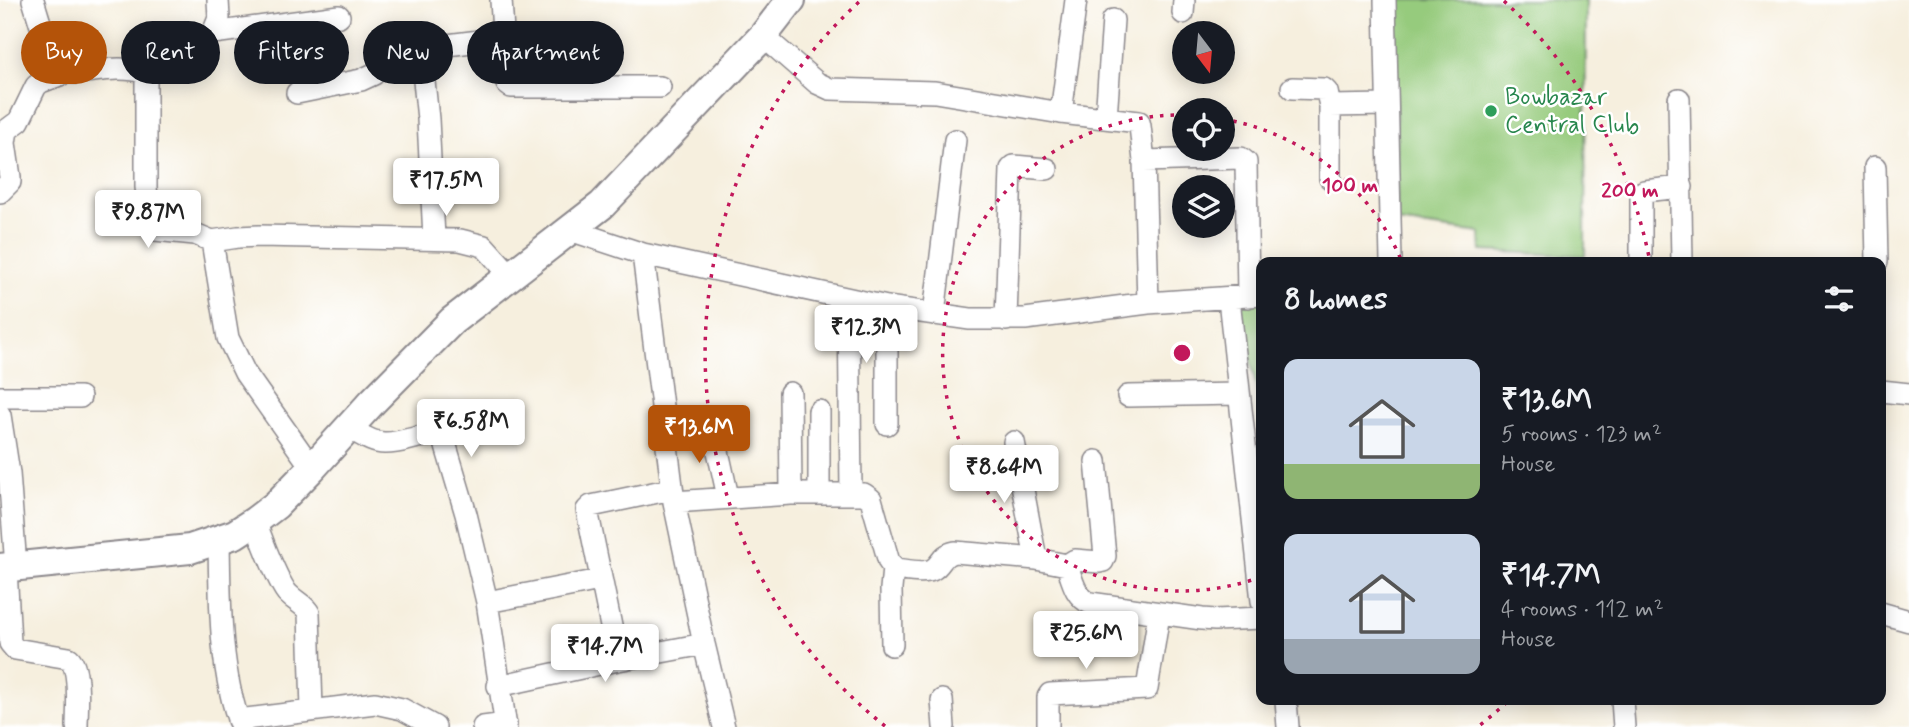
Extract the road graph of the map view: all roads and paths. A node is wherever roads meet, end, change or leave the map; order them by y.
1 (33, 0) edge
2 (218, 0) edge
3 (501, 0) edge
4 (791, 0) edge
5 (1076, 0) edge
6 (1385, 0) edge
7 (339, 16) dead end
8 (1113, 20) dead end
9 (40, 21) edge
10 (218, 21) edge
11 (503, 21) edge
12 (220, 32) edge
13 (763, 36) junction
14 (363, 79) edge
15 (38, 84) edge
16 (146, 84) edge
17 (424, 84) edge
18 (507, 84) edge
19 (660, 87) dead end
20 (1292, 88) dead end
21 (297, 93) dead end
22 (1679, 99) dead end
23 (1387, 105) junction
24 (1330, 106) junction
25 (1062, 113) junction
26 (1106, 118) junction
27 (955, 140) dead end
28 (1144, 161) junction
29 (1875, 167) dead end
30 (1046, 169) dead end
31 (1330, 178) dead end
32 (1682, 187) junction
33 (0, 192) edge
34 (570, 230) junction
35 (434, 238) junction
36 (212, 241) junction
37 (643, 254) junction
38 (1391, 257) edge
39 (1640, 257) edge
40 (1682, 257) edge
41 (1877, 257) edge
42 (511, 276) junction
43 (1246, 297) edge
44 (849, 299) junction
45 (1148, 303) junction
46 (887, 307) junction
47 (934, 314) junction
48 (1006, 320) junction
49 (1886, 392) edge
50 (790, 393) dead end
51 (1238, 394) junction
52 (1909, 394) edge
53 (1128, 396) dead end
54 (0, 397) edge
55 (80, 397) dead end
56 (819, 411) dead end
57 (1, 424) edge
58 (712, 424) dead end
59 (887, 424) dead end
60 (349, 428) junction
61 (1014, 442) dead end
62 (1096, 461) dead end
63 (312, 468) junction
64 (819, 493) junction
65 (851, 493) junction
66 (791, 494) junction
67 (673, 496) junction
68 (727, 497) junction
69 (255, 521) junction
70 (219, 539) junction
71 (1256, 549) edge
72 (1036, 559) junction
73 (1067, 565) junction
74 (7, 568) edge
75 (893, 568) junction
76 (600, 580) junction
77 (486, 602) junction
78 (1158, 614) junction
79 (1886, 614) edge
80 (1256, 618) edge
81 (1909, 621) edge
82 (704, 644) junction
83 (892, 645) dead end
84 (618, 660) junction
85 (498, 686) junction
86 (942, 699) dead end
87 (1286, 705) edge
88 (1622, 705) edge
89 (312, 710) junction
90 (239, 723) edge
91 (77, 726) edge
92 (506, 726) edge
93 (435, 727) edge
94 (483, 727) edge
95 (724, 727) edge
96 (944, 727) edge
97 (1048, 727) edge
98 (1288, 727) edge
99 (1624, 727) edge

1 - 9 street
2 - 10 street
3 - 11 street
4 - 13 main road
5 - 25 street
6 - 23 street
7 - 12 street
8 - 26 street
13 - 25 street
13 - 34 main road
14 - 21 street
15 - 33 street
16 - 36 street
17 - 35 street
18 - 19 street
20 - 24 street
22 - 32 street
23 - 24 street
23 - 38 street
24 - 31 street
25 - 26 street
26 - 28 street
27 - 47 street
28 - 43 street
28 - 45 street
29 - 41 street
30 - 48 street
32 - 39 street
32 - 40 street
34 - 37 street
34 - 42 main road
35 - 36 street
35 - 42 street
36 - 63 street
37 - 44 street
37 - 67 street
42 - 60 main road
43 - 45 street
43 - 51 street
44 - 46 street
44 - 65 street
45 - 48 street
46 - 47 street
46 - 59 street
47 - 48 street
49 - 52 street
50 - 66 street
51 - 53 street
51 - 71 street
54 - 55 street
56 - 64 street
57 - 74 street
58 - 68 street
60 - 63 main road
60 - 77 street
61 - 72 street
62 - 73 street
63 - 69 main road
64 - 65 street
64 - 66 street
65 - 75 street
66 - 68 street
67 - 68 street
67 - 76 street
67 - 82 street
69 - 70 main road
69 - 89 street
70 - 74 main road
70 - 90 street
72 - 73 street
72 - 75 street
73 - 78 street
74 - 91 street
75 - 83 street
76 - 77 street
76 - 84 street
77 - 85 street
78 - 80 street
78 - 97 street
79 - 81 street
82 - 84 street
82 - 95 street
84 - 85 street
85 - 92 street
86 - 96 street
87 - 98 street
88 - 99 street
89 - 90 street
89 - 93 street
92 - 94 street

